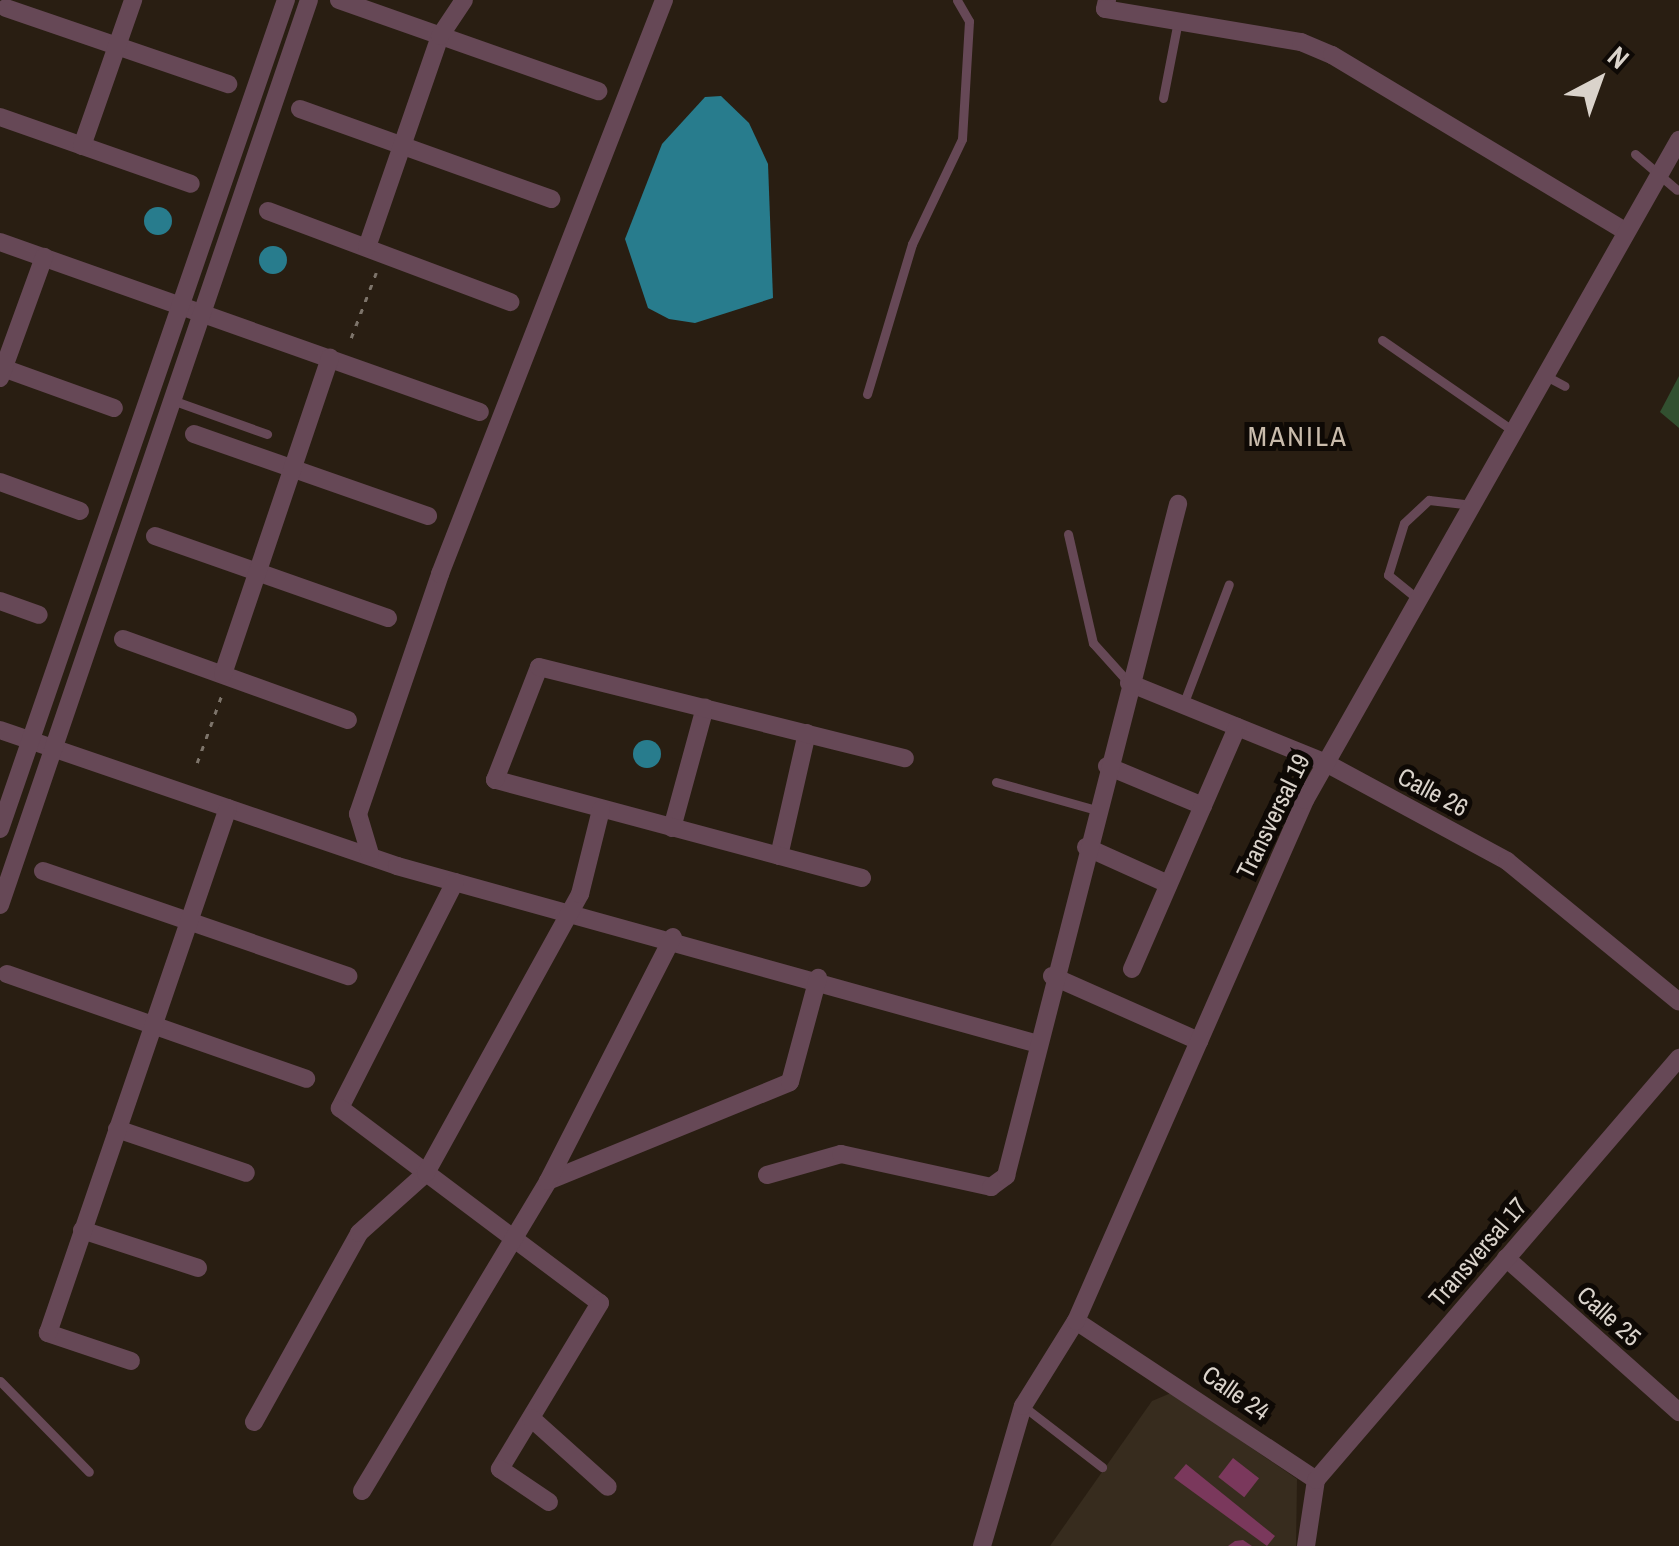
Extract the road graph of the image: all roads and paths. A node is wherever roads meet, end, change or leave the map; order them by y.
1 (133, 0) edge
2 (286, 0) edge
3 (309, 0) edge
4 (339, 0) edge
5 (464, 0) edge
6 (664, 0) edge
7 (958, 0) edge
8 (1108, 0) edge
9 (6, 8) dead end
10 (1178, 21) junction
11 (440, 36) junction
12 (117, 46) junction
13 (228, 84) dead end
14 (598, 91) dead end
15 (252, 98) junction
16 (1164, 98) dead end
17 (273, 105) junction
18 (300, 109) dead end
19 (0, 116) edge
20 (1679, 140) edge
21 (82, 146) junction
22 (403, 148) junction
23 (1635, 154) dead end
24 (1660, 174) junction
25 (192, 184) dead end
26 (1676, 190) edge
27 (552, 199) dead end
28 (268, 211) dead end
29 (1626, 232) junction
30 (0, 242) edge
31 (375, 250) junction
32 (44, 257) junction
33 (510, 302) dead end
34 (181, 305) junction
35 (202, 313) junction
36 (352, 338) dead end
37 (1382, 340) dead end
38 (330, 358) junction
39 (1, 371) edge
40 (1546, 376) junction
41 (1565, 386) dead end
42 (868, 394) dead end
43 (172, 400) junction
44 (114, 408) dead end
45 (480, 412) dead end
46 (1515, 432) junction
47 (194, 434) dead end
48 (267, 434) dead end
49 (293, 468) junction
50 (0, 482) edge
51 (1178, 504) dead end
52 (1473, 505) junction
53 (80, 511) dead end
54 (428, 516) dead end
55 (1068, 534) dead end
56 (155, 536) dead end
57 (258, 574) junction
58 (1230, 584) dead end
59 (1419, 600) junction
60 (0, 601) edge
61 (39, 615) dead end
62 (388, 618) dead end
63 (123, 638) dead end
64 (223, 674) junction
65 (1129, 683) junction
66 (1183, 705) junction
67 (705, 707) junction
68 (348, 720) dead end
69 (1237, 727) junction
70 (0, 730) edge
71 (807, 733) junction
72 (31, 740) junction
73 (52, 748) junction
74 (905, 758) dead end
75 (197, 763) dead end
76 (1326, 763) junction
77 (1107, 766) junction
78 (996, 782) dead end
79 (1203, 806) junction
80 (228, 808) junction
81 (601, 810) junction
82 (1096, 810) junction
83 (672, 828) junction
84 (0, 829) edge
85 (1086, 847) junction
86 (370, 854) junction
87 (779, 856) junction
88 (43, 871) dead end
89 (862, 878) dead end
90 (456, 882) junction
91 (1168, 884) junction
92 (0, 904) edge
93 (568, 912) junction
94 (189, 921) junction
95 (673, 937) junction
96 (1132, 969) dead end
97 (7, 974) dead end
98 (348, 976) dead end
99 (1052, 976) junction
100 (818, 978) junction
101 (1679, 1002) edge
102 (153, 1026) junction
103 (1199, 1041) junction
104 (1038, 1044) junction
105 (1679, 1058) edge
106 (306, 1078) dead end
107 (117, 1128) junction
108 (246, 1173) dead end
109 (426, 1173) junction
110 (767, 1175) dead end
111 (548, 1181) junction
112 (82, 1230) junction
113 (512, 1241) junction
114 (1506, 1258) junction
115 (198, 1268) dead end
116 (1076, 1321) junction
117 (131, 1361) dead end
118 (0, 1381) edge
119 (1022, 1406) junction
120 (1679, 1412) edge
121 (531, 1418) junction
122 (254, 1422) dead end
123 (1102, 1467) dead end
124 (89, 1472) dead end
125 (1316, 1480) junction
126 (608, 1486) dead end
127 (362, 1490) dead end
128 (549, 1502) dead end
129 (982, 1546) edge
130 (1306, 1546) edge

1 - 12 street
2 - 15 street
3 - 17 street
4 - 11 street
5 - 11 street
6 - 86 street
7 - 42 lane
8 - 10 street
9 - 12 street
10 - 16 lane
10 - 29 street
11 - 14 street
11 - 22 street
12 - 13 street
12 - 21 street
15 - 17 street
15 - 34 street
17 - 35 street
18 - 22 street
19 - 21 street
20 - 24 street, Transversal 19
21 - 25 street
22 - 27 street
22 - 31 street
23 - 24 lane
24 - 26 lane
24 - 29 street, Transversal 19
28 - 31 street
29 - 40 street, Transversal 19
30 - 32 street
31 - 33 street
31 - 36 path
32 - 34 street
32 - 39 street
34 - 35 street
34 - 72 street
35 - 38 street
35 - 43 street
37 - 46 lane
38 - 45 street
38 - 49 street
39 - 44 street
40 - 41 lane
40 - 46 street, Transversal 19
43 - 48 lane
43 - 73 street
46 - 52 street, Transversal 19
47 - 49 street
49 - 54 street
49 - 57 street
50 - 53 street
51 - 65 street
52 - 59 street, Transversal 19
52 - 59 lane
55 - 65 lane
56 - 57 street
57 - 62 street
57 - 64 street
58 - 66 lane
59 - 76 street, Transversal 19
60 - 61 street
63 - 64 street
64 - 68 street
64 - 75 path
65 - 66 street, Calle 26
65 - 77 street
66 - 69 street, Calle 26
67 - 71 street
67 - 81 street
67 - 83 street
69 - 76 street, Calle 26
69 - 79 street
70 - 72 street
71 - 74 street
71 - 87 street
72 - 73 street
72 - 84 street
73 - 80 street
73 - 92 street
76 - 101 street, Calle 26
76 - 103 street, Transversal 19
77 - 79 street
77 - 82 street
78 - 82 lane
79 - 91 street
80 - 86 street
80 - 94 street
81 - 83 street
81 - 93 street
82 - 85 street
83 - 87 street
85 - 91 street
85 - 99 street
86 - 90 street
87 - 89 street
88 - 94 street
90 - 93 street
90 - 109 street
91 - 96 street
93 - 95 street
93 - 109 street
94 - 98 street
94 - 102 street
95 - 100 street
95 - 111 street
97 - 102 street
99 - 103 street
99 - 104 street
100 - 104 street
100 - 111 street
102 - 106 street
102 - 107 street
103 - 116 street, Transversal 19
104 - 110 street
105 - 114 street, Transversal 17
107 - 108 street
107 - 112 street
109 - 113 street
109 - 122 street
111 - 113 street
112 - 115 street
112 - 117 street
113 - 121 street
113 - 127 street
114 - 120 street, Calle 25
114 - 125 street, Transversal 17
116 - 119 street, Transversal 19
116 - 125 street, Calle 24
118 - 124 lane
119 - 123 lane
119 - 129 street, Transversal 19
121 - 126 street
121 - 128 street
125 - 130 street

